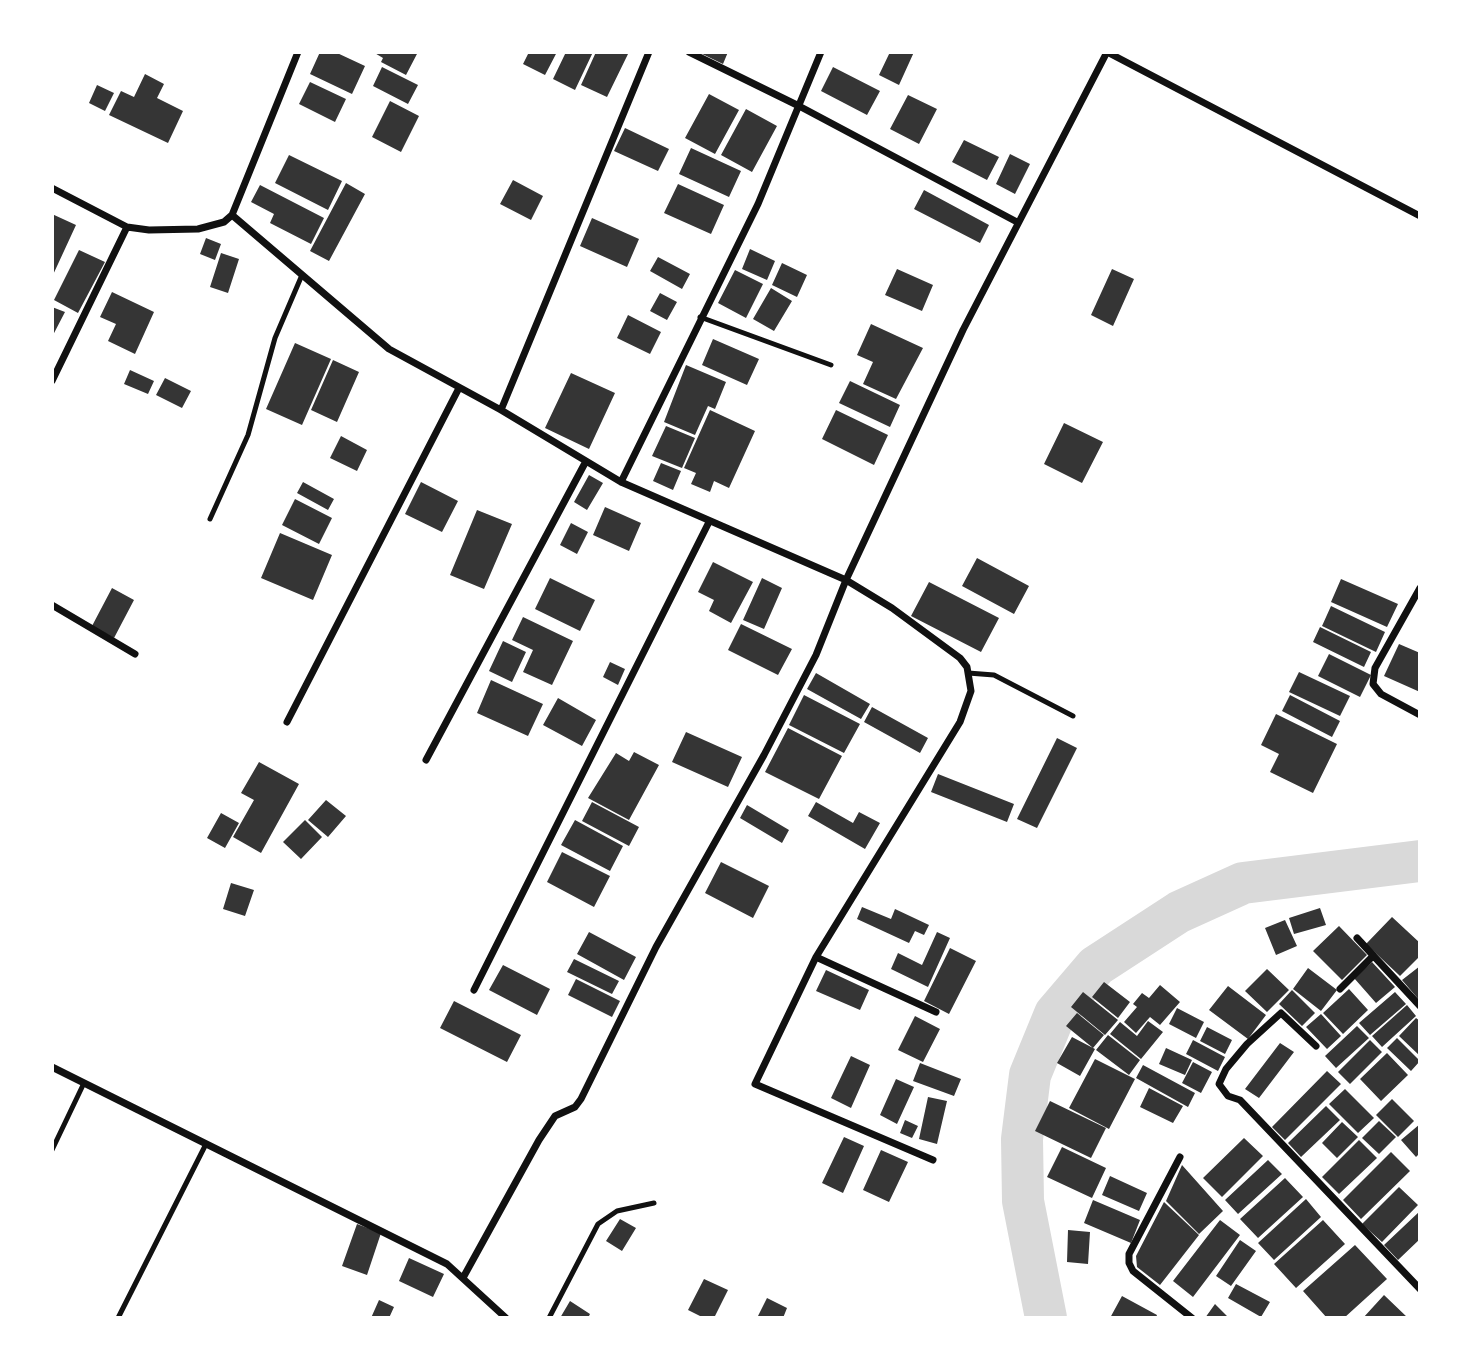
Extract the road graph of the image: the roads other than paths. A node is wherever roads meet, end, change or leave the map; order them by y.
1 (298, 52) edge
2 (649, 52) edge
3 (689, 52) edge
4 (821, 52) edge
5 (1107, 52) edge
6 (799, 106) junction
7 (52, 188) edge
8 (232, 215) junction
9 (1419, 216) edge
10 (1017, 222) junction
11 (127, 227) junction
12 (302, 275) junction
13 (700, 317) junction
14 (831, 365) dead end
15 (52, 381) edge
16 (459, 387) junction
17 (500, 410) junction
18 (584, 463) junction
19 (621, 482) junction
20 (210, 519) dead end
21 (709, 522) junction
22 (846, 580) junction
23 (1419, 589) edge
24 (52, 605) edge
25 (135, 654) dead end
26 (968, 673) junction
27 (1419, 715) edge
28 (1073, 716) dead end
29 (287, 722) dead end
30 (426, 760) dead end
31 (1357, 938) dead end
32 (1373, 956) junction
33 (816, 957) junction
34 (1340, 989) dead end
35 (474, 990) dead end
36 (1419, 1006) edge
37 (936, 1012) dead end
38 (1316, 1046) dead end
39 (52, 1067) edge
40 (84, 1083) junction
41 (206, 1144) junction
42 (52, 1150) edge
43 (1180, 1157) dead end
44 (933, 1160) dead end
45 (654, 1203) dead end
46 (464, 1276) junction
47 (1419, 1289) edge
48 (505, 1317) edge
49 (118, 1318) edge
50 (549, 1318) edge
51 (1192, 1318) edge

1 - 8 street
2 - 17 street
3 - 6 street
4 - 6 street
5 - 9 street
5 - 10 street
6 - 10 street
6 - 13 street
7 - 11 street
8 - 11 street
8 - 12 street
10 - 22 street
11 - 15 street
12 - 16 street
12 - 20 lane
13 - 14 lane
13 - 19 street
16 - 17 street
16 - 29 street
17 - 18 street
18 - 19 street
18 - 30 street
19 - 21 street
21 - 22 street
21 - 35 street
22 - 26 street
22 - 46 street
23 - 27 street
24 - 25 street
26 - 28 lane
26 - 33 street
31 - 32 street
32 - 34 street
32 - 36 street
33 - 37 street
33 - 44 street
38 - 47 street
39 - 40 street
40 - 41 street
40 - 42 lane
41 - 46 street
41 - 49 lane
43 - 51 street
45 - 50 lane
46 - 48 street

